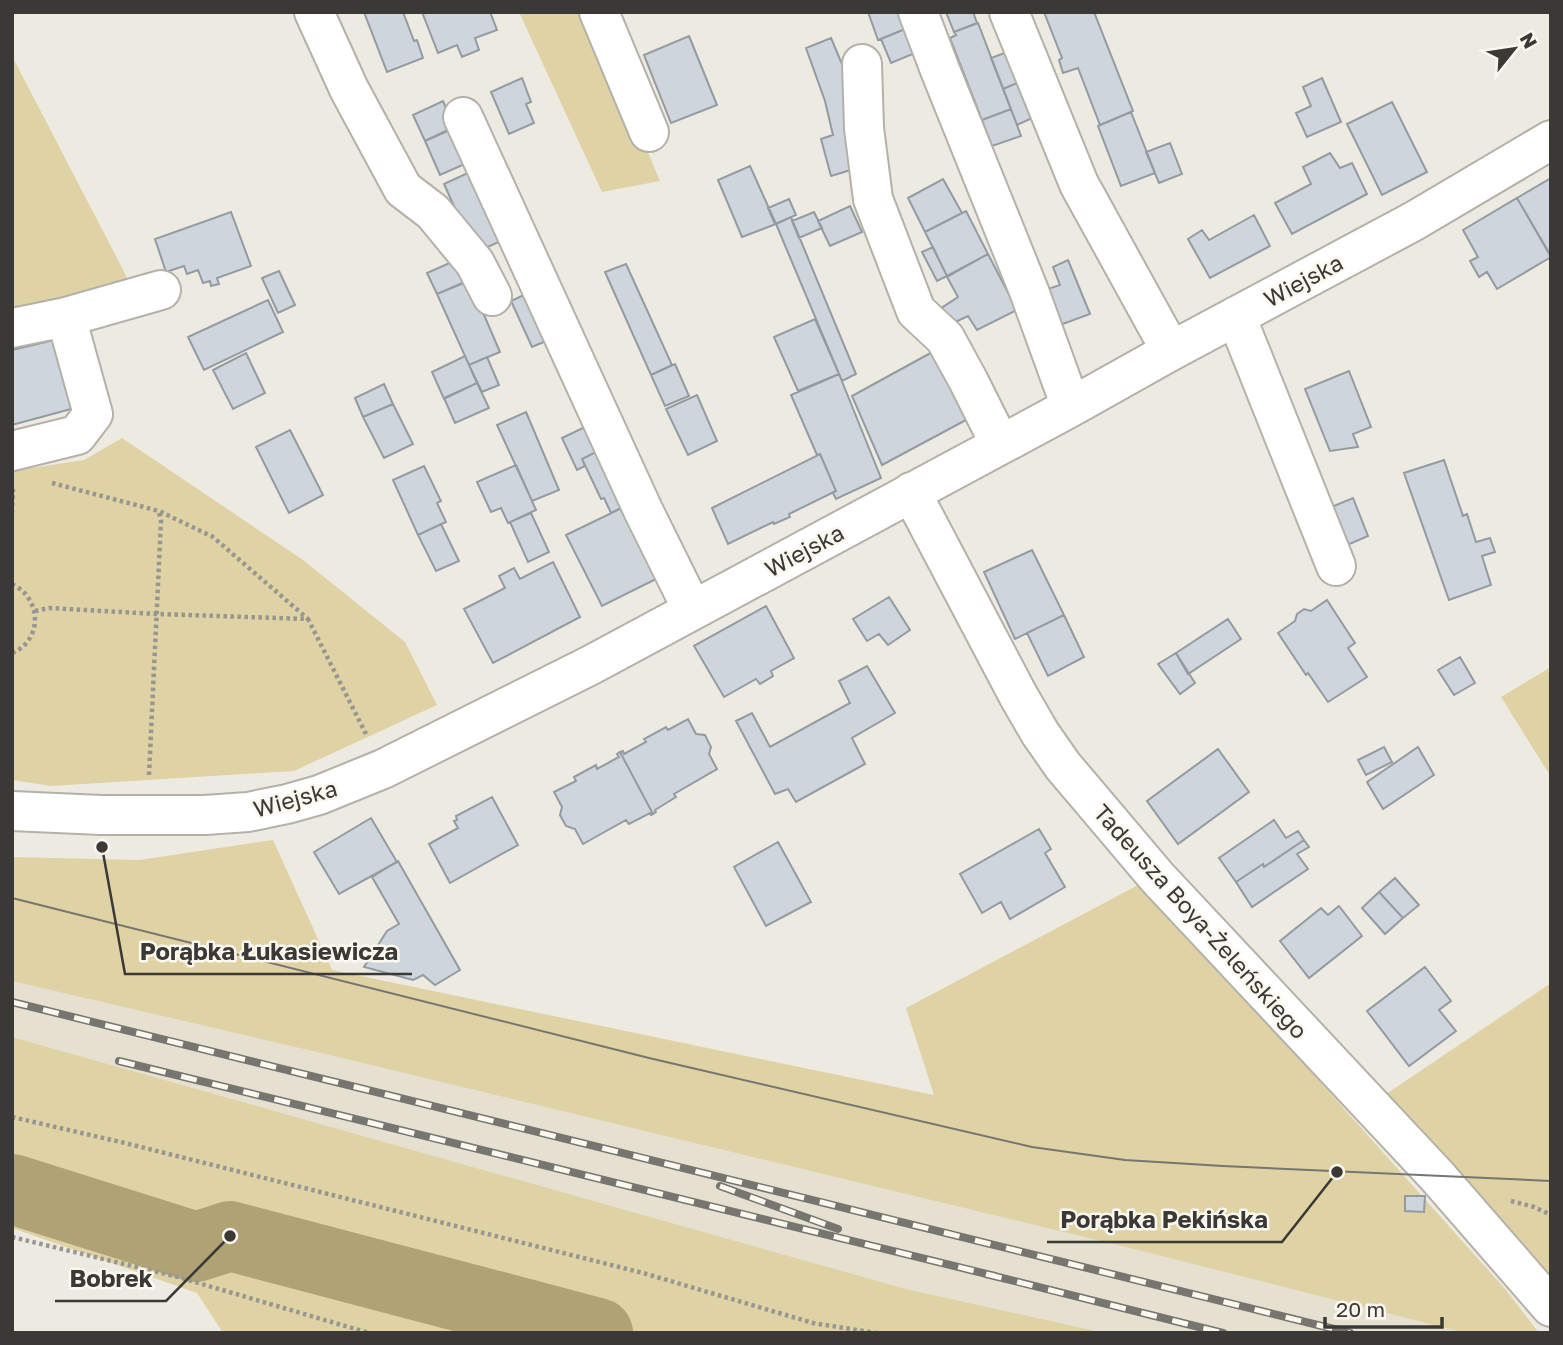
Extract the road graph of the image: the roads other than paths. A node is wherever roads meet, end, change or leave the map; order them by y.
1 (314, 12) edge
2 (599, 12) edge
3 (918, 12) edge
4 (1009, 12) edge
5 (862, 64) dead end
6 (463, 117) dead end
7 (649, 132) dead end
8 (1551, 140) edge
9 (161, 290) dead end
10 (492, 296) dead end
11 (1237, 316) junction
12 (66, 317) junction
13 (12, 328) edge
14 (1171, 351) junction
15 (1071, 407) junction
16 (1000, 444) junction
17 (13, 467) edge
18 (911, 492) junction
19 (1336, 566) dead end
20 (692, 609) junction
21 (12, 811) edge
22 (1551, 1307) edge

1 - 10 street
2 - 7 street
3 - 15 street
4 - 14 street
5 - 16 street
6 - 20 street
8 - 11 street, Wiejska
9 - 12 street
11 - 14 street, Wiejska
11 - 19 street
12 - 13 street
12 - 17 street
14 - 15 street, Wiejska
15 - 16 street, Wiejska
16 - 18 street, Wiejska
18 - 20 street, Wiejska
18 - 22 street, Tadeusza Boya-Żeleńskiego
20 - 21 street, Wiejska

